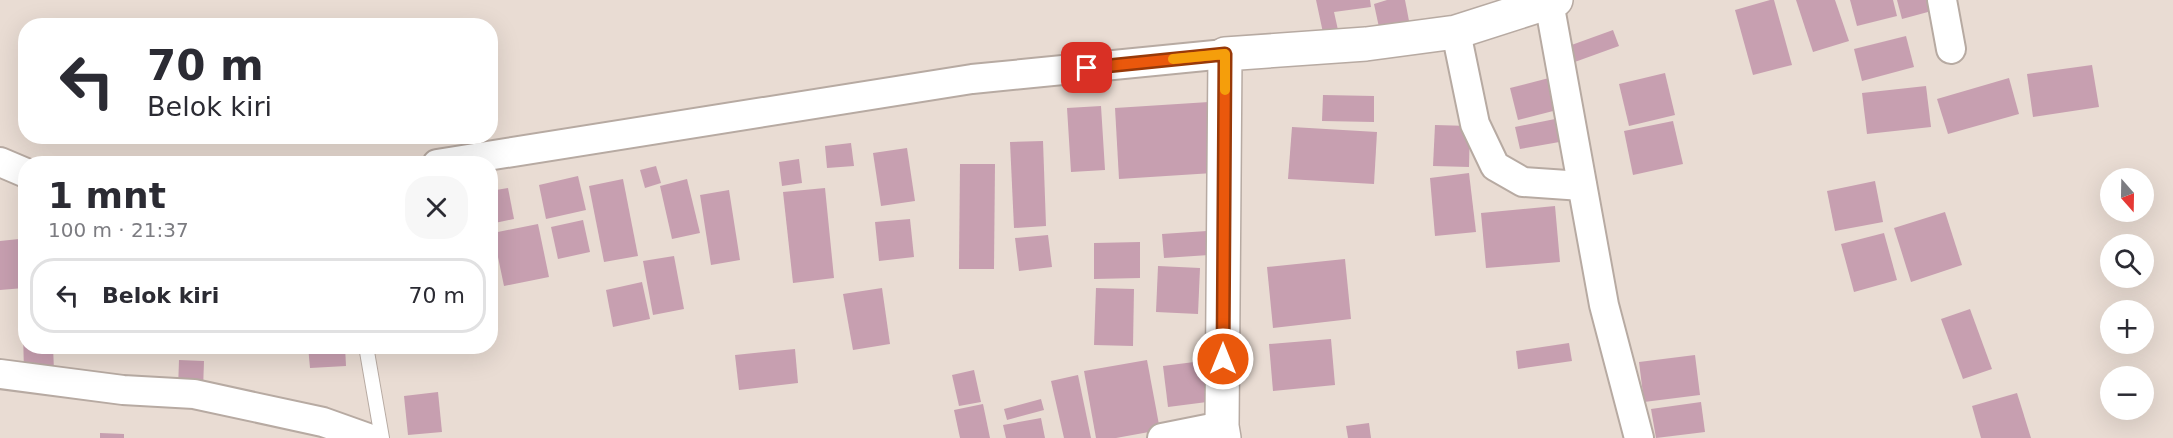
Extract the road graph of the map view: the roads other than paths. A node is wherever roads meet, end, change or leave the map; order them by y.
1 (1942, 0) edge
2 (1553, 1) edge
3 (1456, 32) junction
4 (1951, 48) dead end
5 (1225, 54) junction
6 (487, 156) edge
7 (0, 162) edge
8 (18, 170) edge
9 (1582, 186) junction
10 (367, 354) edge
11 (0, 374) edge
12 (1223, 432) edge
13 (368, 438) edge
14 (382, 438) edge
15 (1162, 438) edge
16 (1639, 438) edge

1 - 4 street
2 - 3 main road
2 - 9 street
3 - 5 main road
3 - 9 street
5 - 6 street
5 - 12 main road
7 - 8 street
9 - 16 street
10 - 14 lane
11 - 13 street
12 - 15 street

